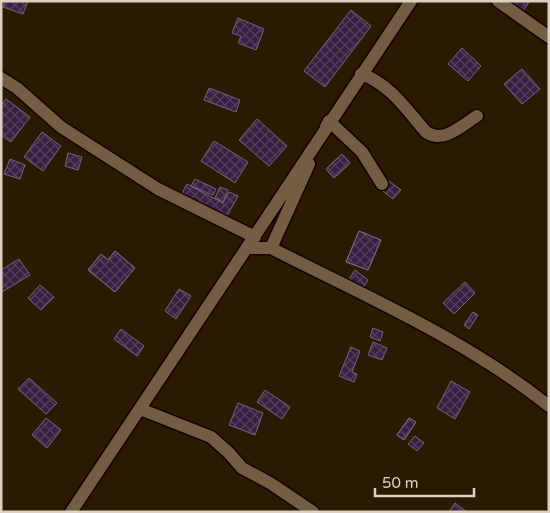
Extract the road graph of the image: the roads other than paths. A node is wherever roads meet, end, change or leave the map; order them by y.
1 (498, 1) edge
2 (408, 3) edge
3 (549, 37) edge
4 (361, 74) junction
5 (1, 78) edge
6 (477, 116) dead end
7 (329, 120) junction
8 (382, 184) dead end
9 (251, 242) junction
10 (270, 248) junction
11 (549, 406) edge
12 (140, 409) junction
13 (71, 512) edge
14 (313, 512) edge

1 - 3 street
2 - 4 street
4 - 6 street
4 - 7 street
5 - 9 street
7 - 8 street
7 - 9 street
7 - 10 street
9 - 10 street
9 - 12 street
10 - 11 street
12 - 13 street
12 - 14 street

